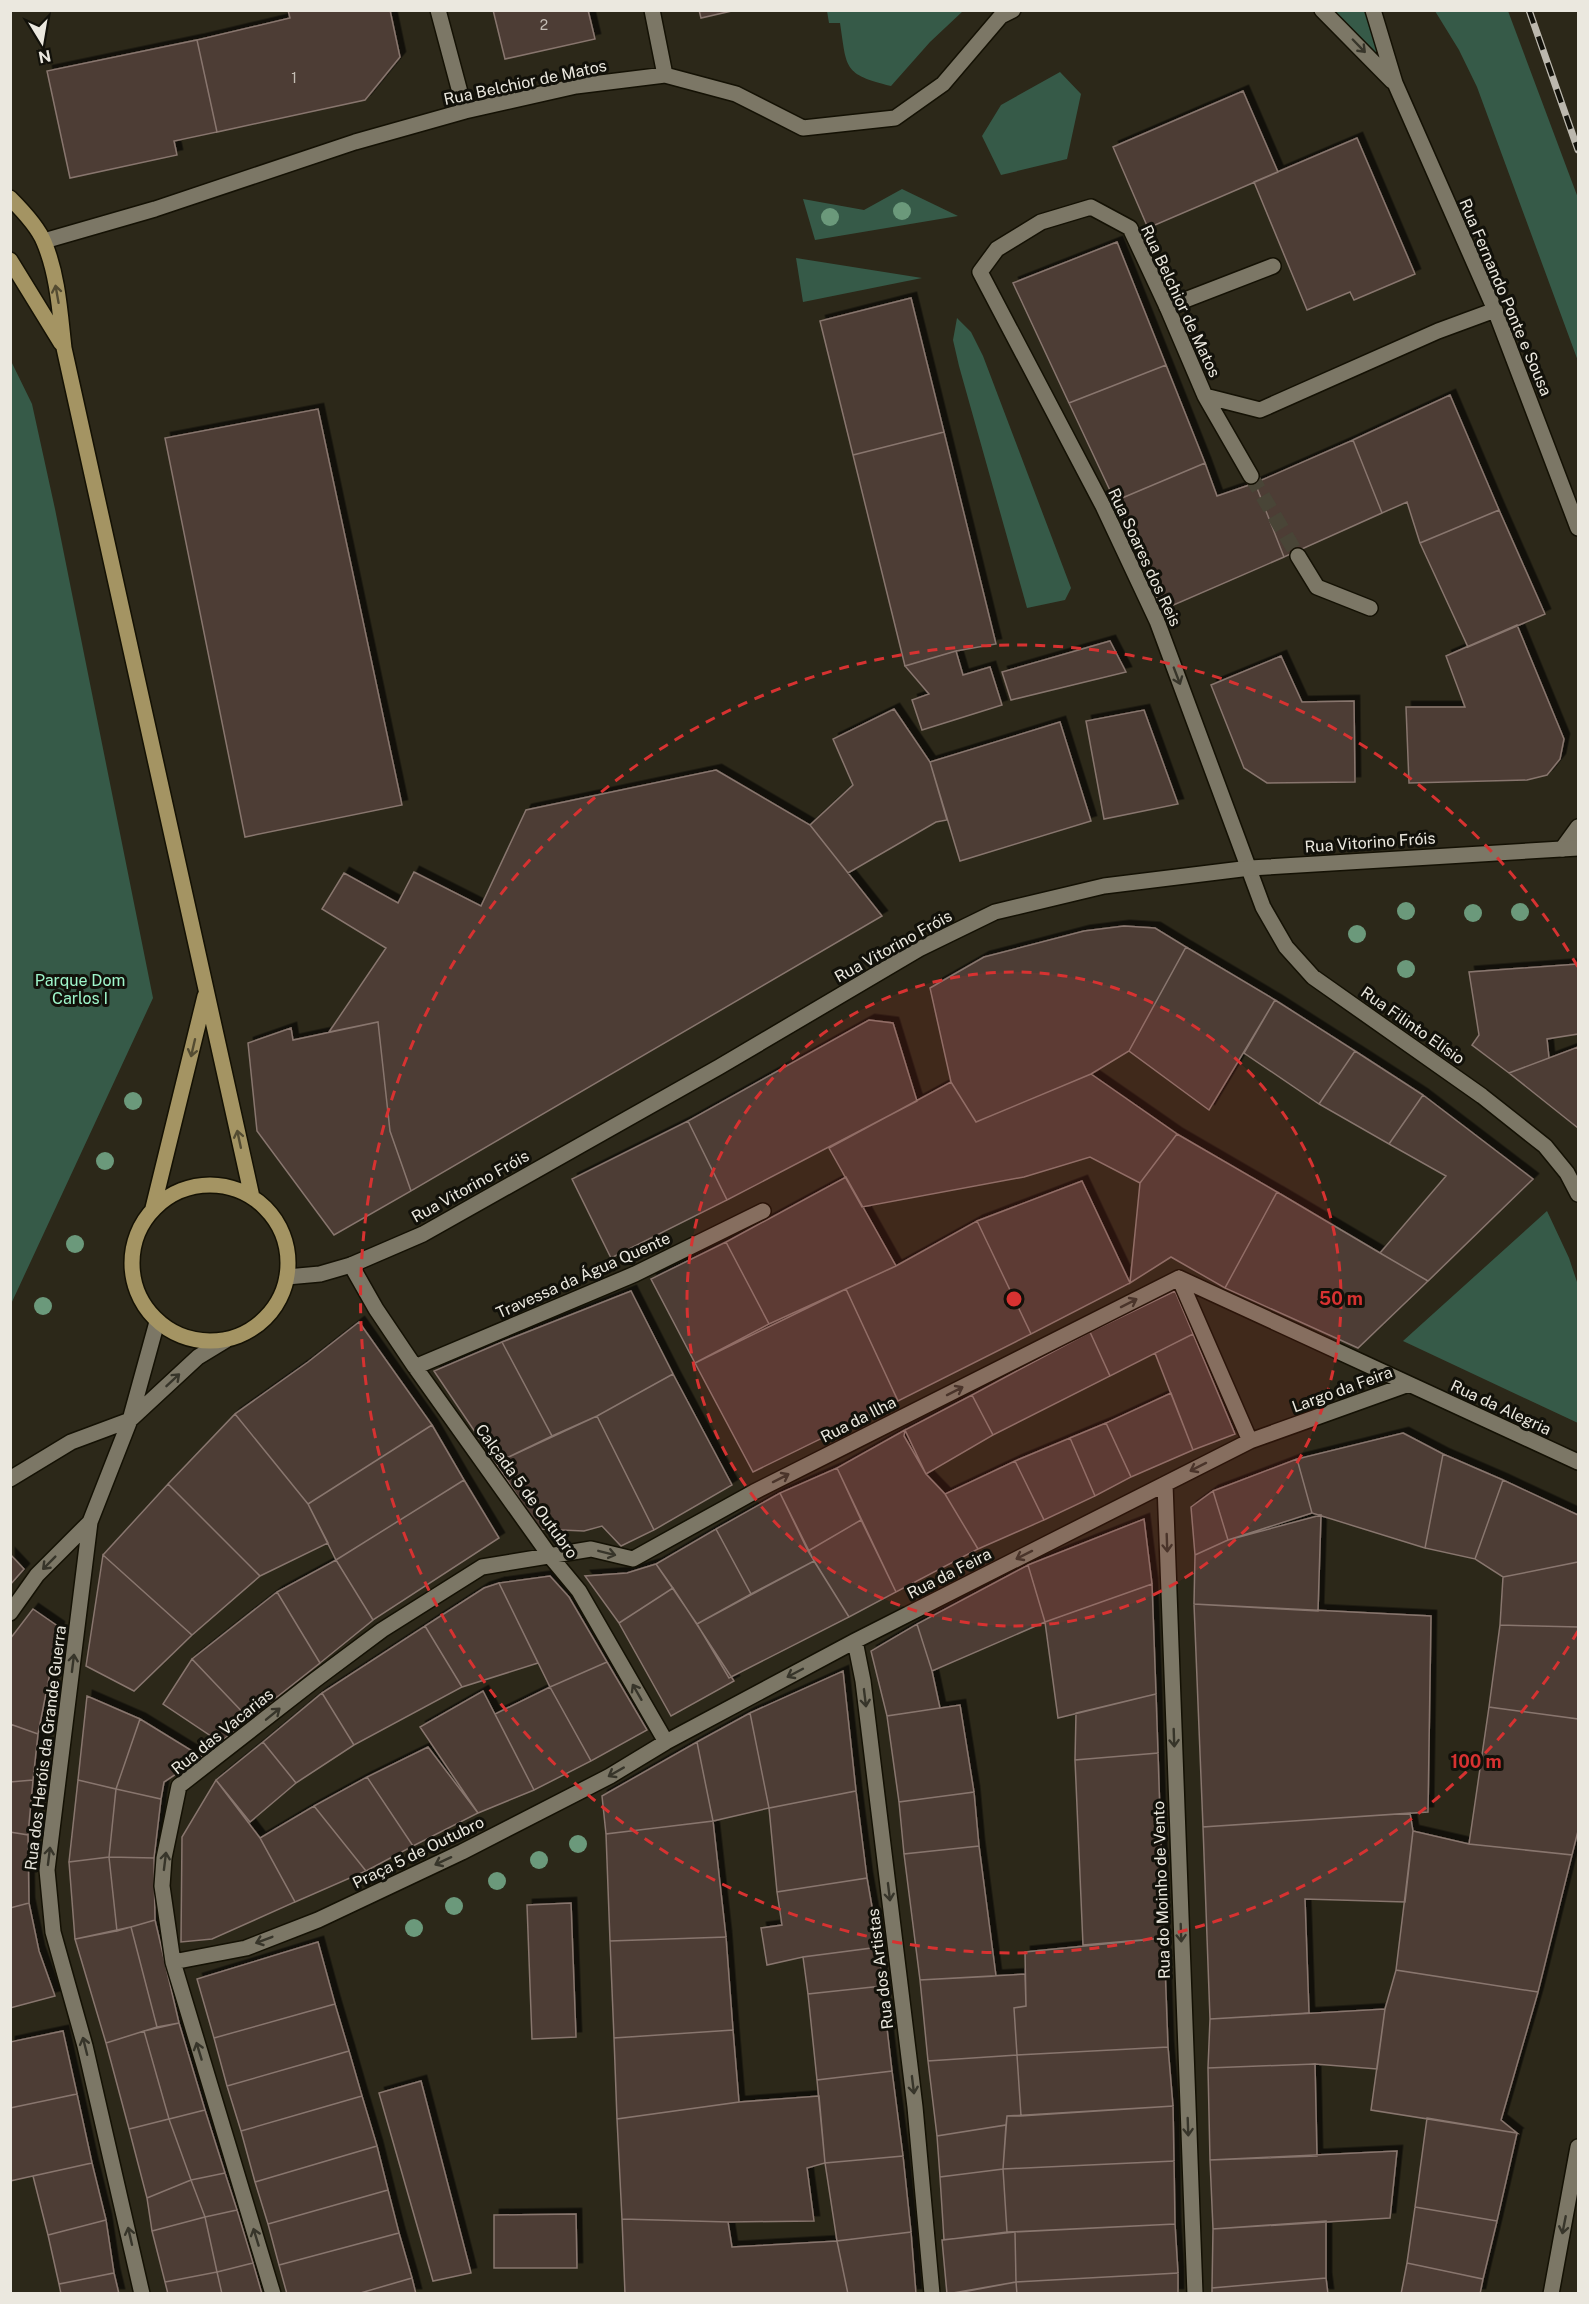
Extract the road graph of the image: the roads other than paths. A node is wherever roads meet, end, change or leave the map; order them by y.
1 (438, 10) edge
2 (652, 10) edge
3 (1013, 10) edge
4 (1322, 10) edge
5 (1373, 10) edge
6 (665, 75) junction
7 (1395, 83) junction
8 (465, 111) junction
9 (10, 198) edge
10 (44, 241) junction
11 (10, 260) edge
12 (1273, 266) dead end
13 (980, 272) joint
14 (1167, 307) junction
15 (1495, 310) junction
16 (64, 348) junction
17 (1204, 396) junction
18 (1251, 476) tunnel mouth
19 (1578, 528) edge
20 (1298, 556) tunnel mouth
21 (1370, 608) dead end
22 (1578, 828) edge
23 (1578, 848) edge
24 (1562, 849) junction
25 (1250, 868) junction
26 (206, 991) junction
27 (1578, 1194) edge
28 (252, 1197) junction
29 (153, 1208) junction
30 (763, 1211) dead end
31 (351, 1265) junction
32 (287, 1277) junction
33 (1179, 1278) junction
34 (157, 1322) junction
35 (226, 1340) junction
36 (416, 1367) junction
37 (1409, 1384) junction
38 (130, 1420) junction
39 (1251, 1441) junction
40 (1578, 1462) edge
41 (10, 1479) edge
42 (1165, 1484) junction
43 (90, 1522) junction
44 (550, 1557) junction
45 (10, 1613) edge
46 (855, 1641) junction
47 (666, 1742) junction
48 (172, 1962) junction
49 (1578, 2147) edge
50 (142, 2294) edge
51 (273, 2294) edge
52 (932, 2294) edge
53 (1195, 2294) edge
54 (1551, 2294) edge

1 - 8 street
2 - 6 street
3 - 6 street, Rua Belchior de Matos
4 -> 7 street
5 - 7 street
6 - 8 street, Rua Belchior de Matos
7 - 15 street, Rua Fernando Ponte e Sousa
8 - 10 street, Rua Belchior de Matos
9 - 10 main road
16 -> 10 main road
11 - 16 main road
12 - 14 street
13 - 14 street, Rua Belchior de Matos
13 -> 25 street, Rua Soares dos Reis
14 - 17 street, Rua Belchior de Matos
15 - 17 street, Rua Belchior de Matos
15 - 19 street, Rua Fernando Ponte e Sousa
16 - 26 main road
17 - 18 street
20 - 21 street
22 - 24 street
23 - 24 street, Rua Vitorino Fróis
24 - 25 street, Rua Vitorino Fróis
25 - 27 street, Rua Filinto Elísio
25 - 31 street, Rua Vitorino Fróis
28 -> 26 main road
26 -> 29 main road
28 - 29 main road
28 - 32 main road
29 - 34 main road
30 - 36 street, Travessa da Água Quente
31 - 32 street, Rua Vitorino Fróis
31 - 36 street, Calçada 5 de Outubro
32 - 35 main road
33 - 37 street, Largo da Feira
33 - 39 street
44 -> 33 street, Rua da Ilha
34 - 35 main road
34 - 38 street, Rua dos Heróis da Grande Guerra
38 -> 35 street
36 - 44 street, Calçada 5 de Outubro
37 - 39 street, Largo da Feira
37 - 40 street, Rua da Alegria
38 - 41 street
38 - 43 street, Rua dos Heróis da Grande Guerra
39 -> 42 street, Rua da Feira
42 -> 46 street, Rua da Feira
42 -> 53 street, Rua do Moinho de Vento
43 -> 45 street
50 -> 43 street, Rua dos Heróis da Grande Guerra
47 -> 44 street, Calçada 5 de Outubro
48 -> 44 street, Rua das Vacarias
46 -> 47 street, Rua da Feira
46 -> 52 street, Rua dos Artistas
47 -> 48 street, Praça 5 de Outubro
51 -> 48 street, Rua das Vacarias
49 -> 54 street

